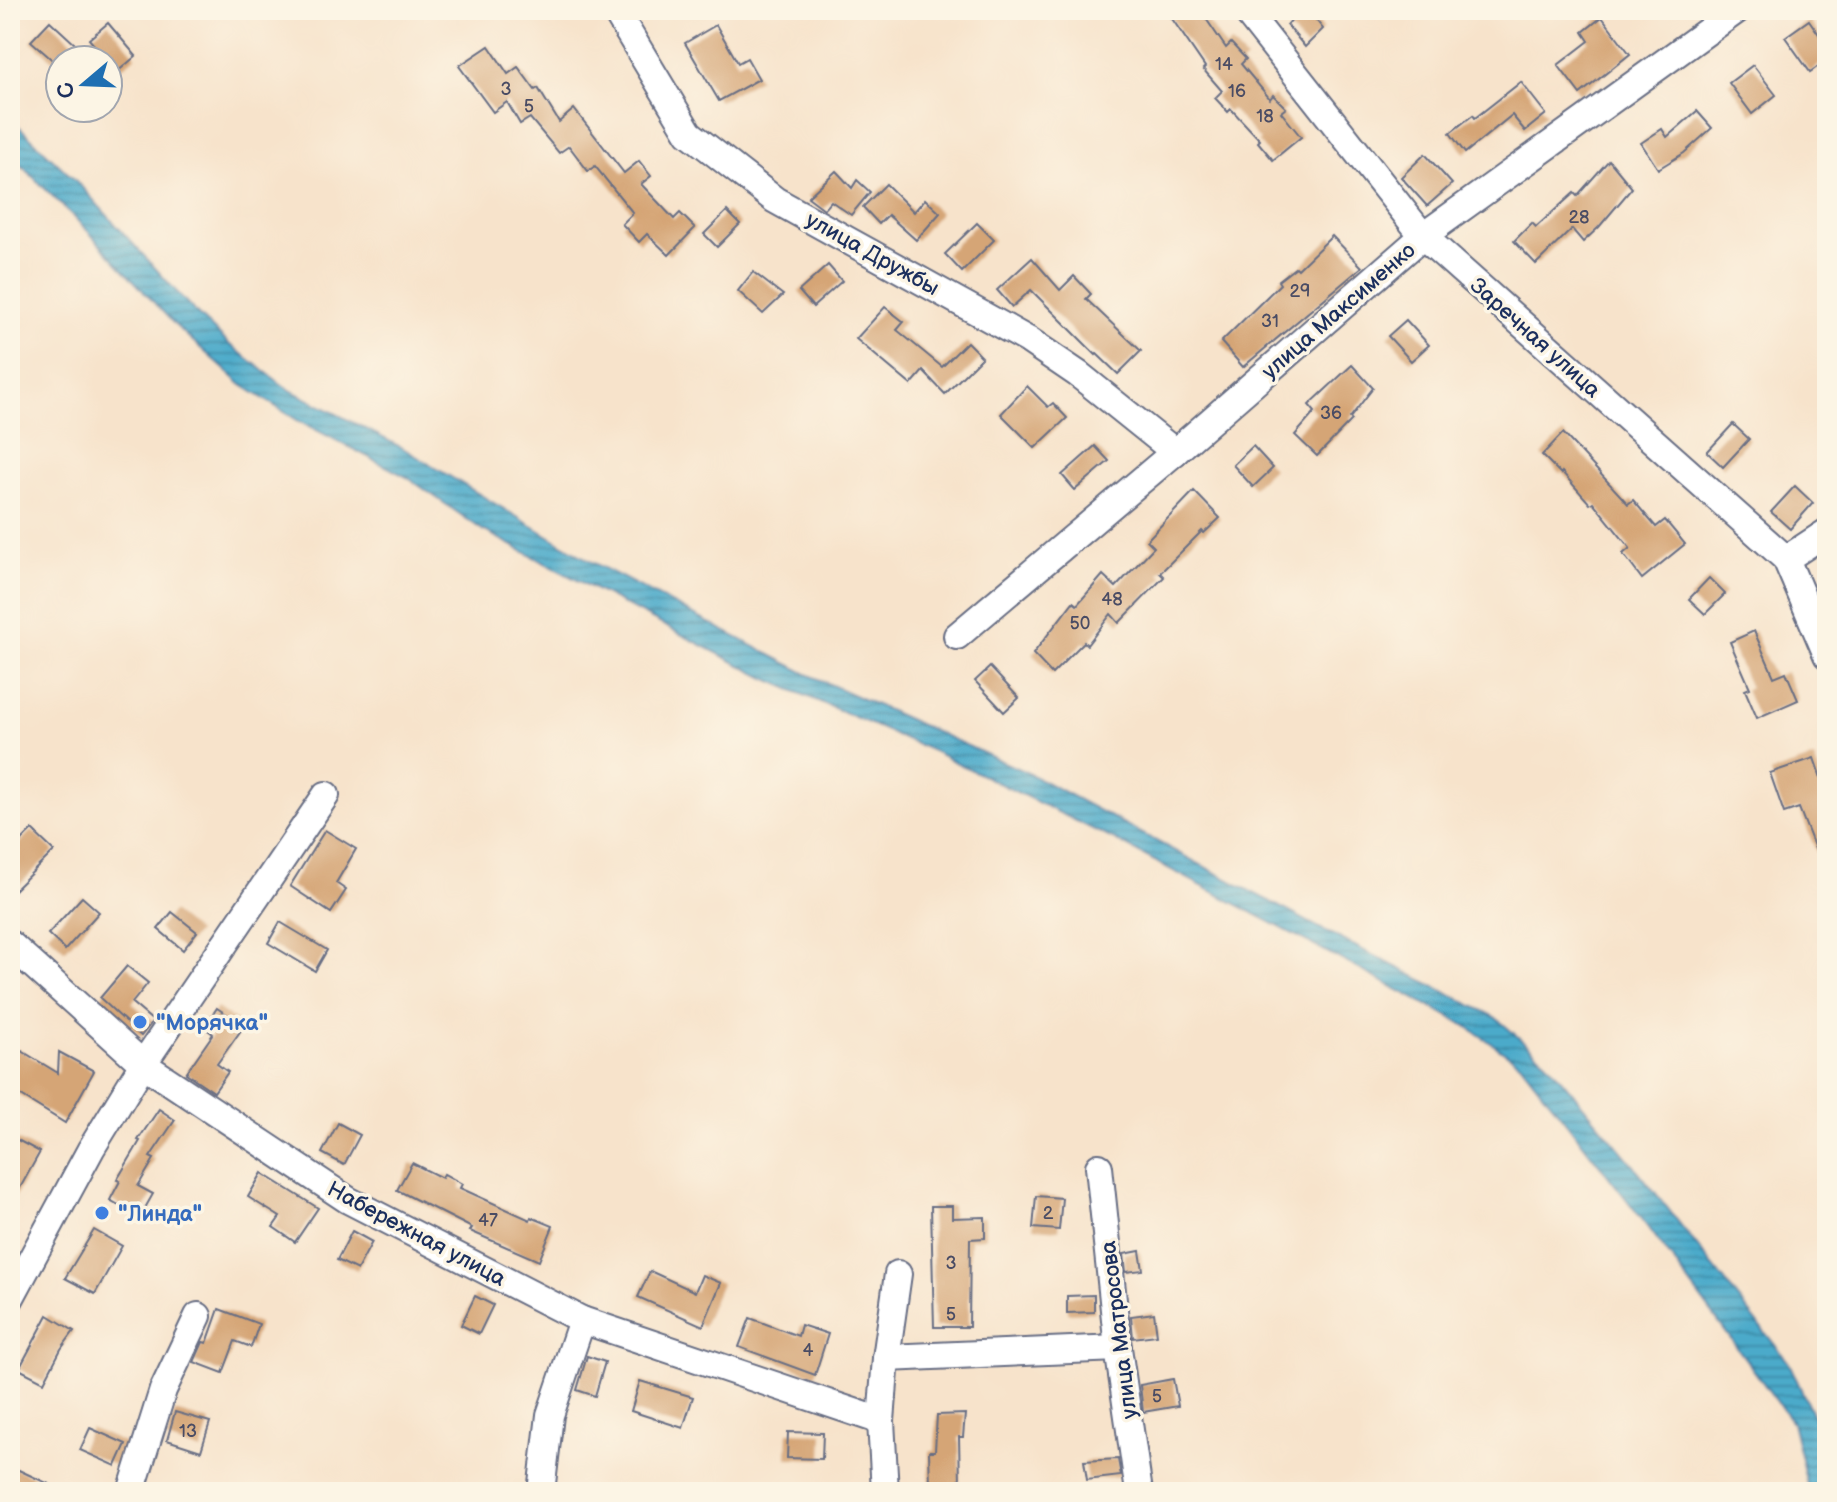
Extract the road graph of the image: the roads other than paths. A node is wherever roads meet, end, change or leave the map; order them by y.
1 (615, 10) edge
2 (1245, 10) edge
3 (1737, 10) edge
4 (1423, 236) junction
5 (1175, 452) junction
6 (1827, 532) edge
7 (1786, 559) junction
8 (957, 636) dead end
9 (1827, 655) edge
10 (326, 795) dead end
11 (10, 944) edge
12 (143, 1064) junction
13 (1099, 1167) dead end
14 (898, 1274) dead end
15 (10, 1299) edge
16 (198, 1316) dead end
17 (582, 1320) junction
18 (1118, 1348) junction
19 (886, 1358) junction
20 (881, 1421) junction
21 (131, 1492) edge
22 (541, 1492) edge
23 (885, 1492) edge
24 (1139, 1492) edge

1 - 5 street, улица Дружбы
2 - 4 street, Заречная улица
3 - 4 street, улица Максименко
4 - 5 street, улица Максименко
4 - 7 street, Заречная улица
5 - 8 street, улица Максименко
6 - 7 street
7 - 9 street, Заречная улица
10 - 12 street
11 - 12 street, Набережная улица
12 - 15 street
12 - 17 street, Набережная улица
13 - 18 street, улица Матросова
14 - 19 street
16 - 21 street
17 - 20 street, Набережная улица
17 - 22 street
18 - 19 street
18 - 24 street, улица Матросова
19 - 20 street
20 - 23 street

